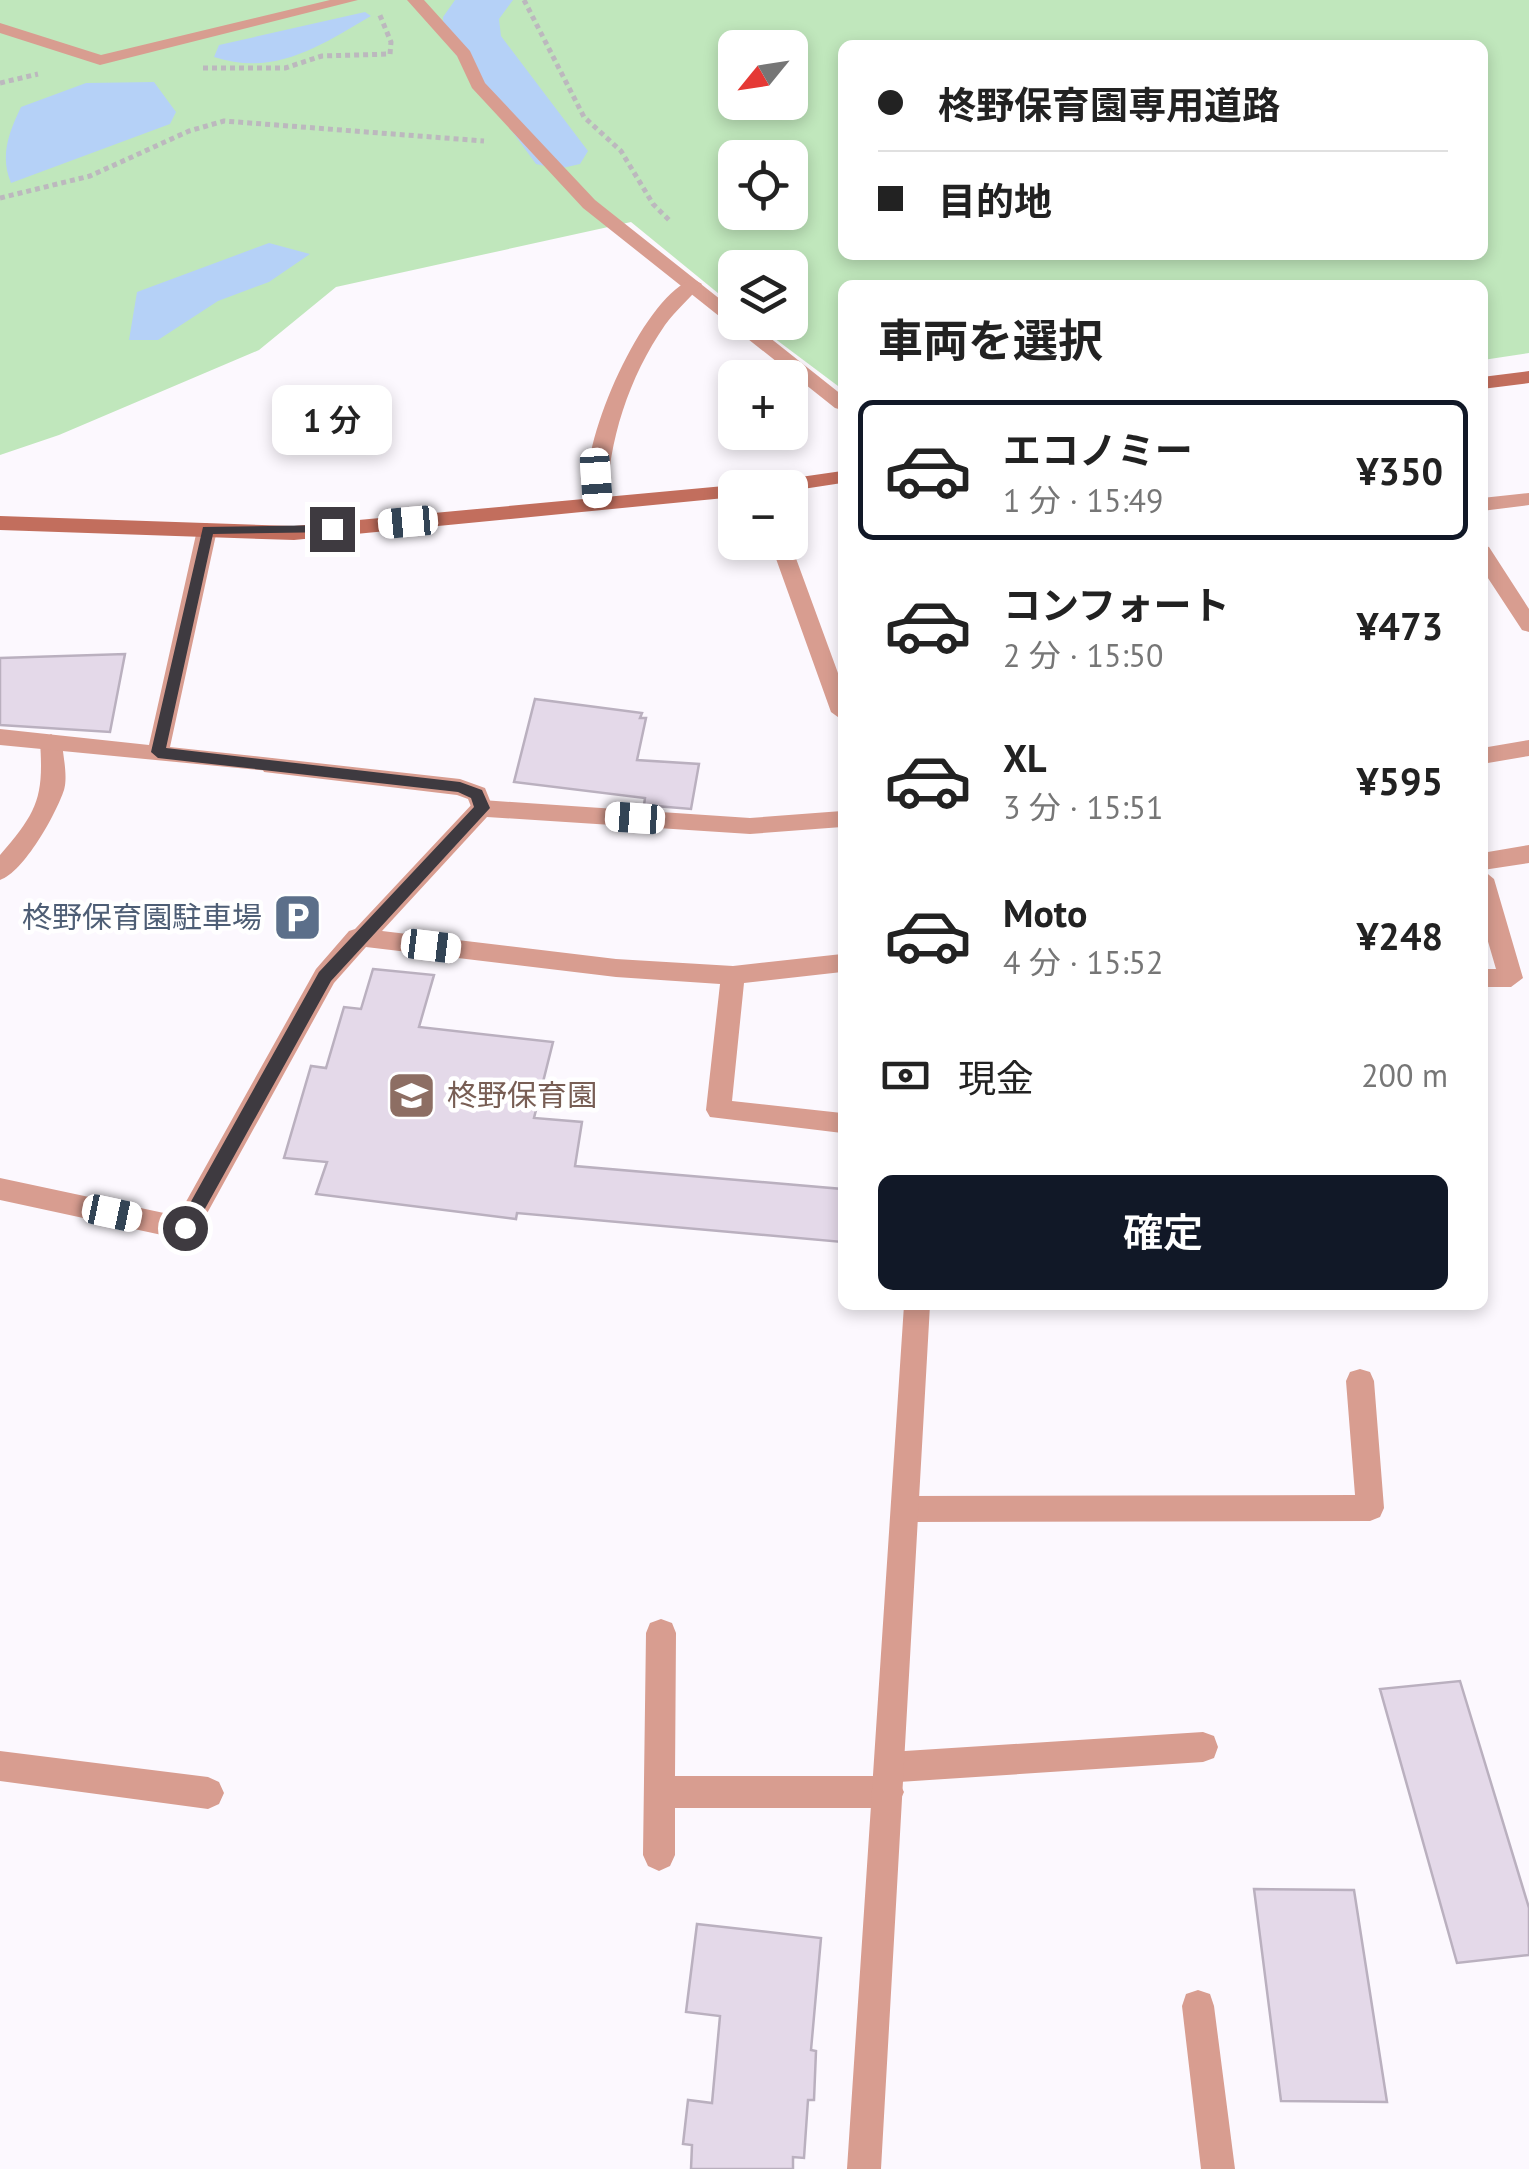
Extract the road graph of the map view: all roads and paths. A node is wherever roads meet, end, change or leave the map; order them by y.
1 (350, 0) edge
2 (374, 0) edge
3 (415, 0) edge
4 (524, 0) edge
5 (0, 9) edge
6 (0, 17) edge
7 (0, 28) edge
8 (188, 66) dead end
9 (534, 144) junction
10 (0, 198) edge
11 (677, 229) dead end
12 (693, 284) junction
13 (718, 306) edge
14 (760, 340) edge
15 (1529, 377) edge
16 (1488, 383) edge
17 (838, 401) edge
18 (838, 478) edge
19 (808, 482) edge
20 (718, 493) edge
21 (1529, 498) edge
22 (598, 504) junction
23 (1488, 504) edge
24 (0, 523) edge
25 (208, 530) junction
26 (787, 560) edge
27 (1488, 561) edge
28 (1529, 625) edge
29 (838, 701) edge
30 (0, 737) edge
31 (51, 742) junction
32 (1529, 748) edge
33 (158, 752) junction
34 (1488, 755) edge
35 (482, 808) junction
36 (838, 820) edge
37 (1529, 854) edge
38 (1488, 861) edge
39 (0, 870) edge
40 (1488, 899) edge
41 (357, 937) junction
42 (838, 962) edge
43 (733, 975) junction
44 (1488, 978) edge
45 (838, 1124) edge
46 (0, 1190) edge
47 (917, 1310) edge
48 (1360, 1381) dead end
49 (904, 1509) junction
50 (661, 1633) dead end
51 (1202, 1748) dead end
52 (0, 1766) edge
53 (888, 1779) junction
54 (659, 1792) junction
55 (208, 1793) dead end
56 (659, 1855) dead end
57 (1198, 2006) dead end
58 (864, 2169) edge
59 (1218, 2169) edge

1 - 7 street
2 - 8 path
3 - 9 street
4 - 11 path
5 - 6 street
9 - 10 path
9 - 12 street
12 - 13 street
12 - 22 street
14 - 17 street
15 - 16 street
18 - 19 street
20 - 22 street
21 - 23 street
22 - 25 street
24 - 25 street
25 - 33 street
26 - 29 street
27 - 28 street
30 - 31 street
31 - 33 street
31 - 39 street
32 - 34 street
33 - 35 street
35 - 36 street
35 - 41 street
37 - 38 street
40 - 44 street
41 - 43 street
41 - 46 street
42 - 43 street
43 - 45 street
47 - 49 street
48 - 49 street
49 - 53 street
50 - 54 street
51 - 53 street
52 - 55 street
53 - 54 street
53 - 58 street
54 - 56 street
57 - 59 street

